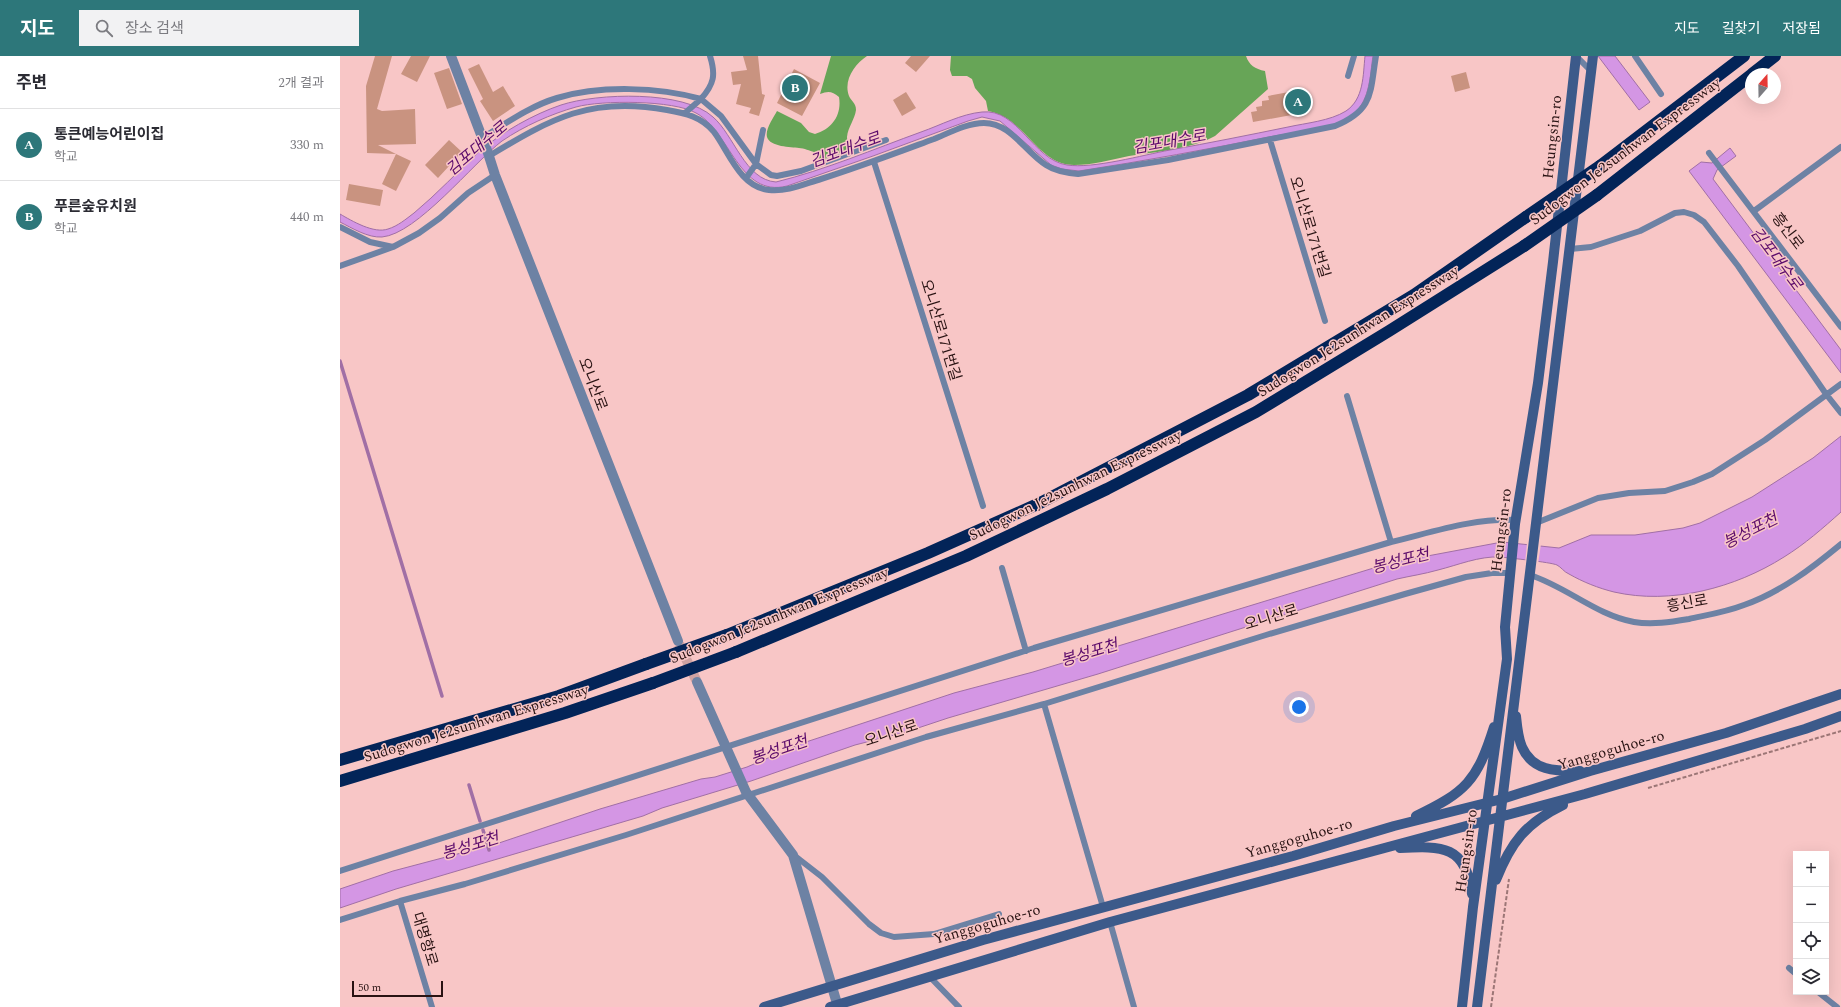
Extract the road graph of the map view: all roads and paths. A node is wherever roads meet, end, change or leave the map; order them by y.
1 (451, 56) edge
2 (710, 56) edge
3 (1354, 56) edge
4 (1376, 56) edge
5 (1576, 56) edge
6 (1635, 56) edge
7 (1744, 56) edge
8 (1775, 56) edge
9 (1593, 57) edge
10 (1759, 68) edge
11 (1591, 71) junction
12 (1348, 76) dead end
13 (1745, 79) edge
14 (1661, 94) dead end
15 (700, 101) junction
16 (686, 112) junction
17 (763, 130) dead end
18 (482, 139) junction
19 (886, 140) dead end
20 (1270, 140) junction
21 (1841, 147) edge
22 (1709, 153) dead end
23 (489, 155) junction
24 (874, 162) junction
25 (755, 164) junction
26 (495, 175) junction
27 (746, 177) junction
28 (1754, 211) junction
29 (340, 227) edge
30 (393, 247) junction
31 (1570, 249) junction
32 (340, 266) edge
33 (1325, 321) dead end
34 (1841, 327) edge
35 (1841, 384) edge
36 (1826, 394) junction
37 (1346, 396) dead end
38 (1841, 413) edge
39 (983, 506) dead end
40 (1516, 522) junction
41 (1536, 526) junction
42 (1391, 542) junction
43 (1841, 544) edge
44 (1002, 568) dead end
45 (1511, 570) junction
46 (1530, 572) junction
47 (678, 641) tunnel mouth
48 (1026, 651) junction
49 (697, 682) tunnel mouth
50 (1841, 694) edge
51 (1502, 702) junction
52 (1044, 704) junction
53 (1514, 706) junction
54 (1841, 716) edge
55 (1841, 731) edge
56 (727, 749) junction
57 (340, 760) edge
58 (1590, 771) junction
59 (340, 781) edge
60 (1642, 790) dead end
61 (747, 794) junction
62 (1585, 794) junction
63 (1502, 799) junction
64 (1488, 803) junction
65 (1500, 817) junction
66 (1486, 821) junction
67 (1394, 826) junction
68 (1380, 848) junction
69 (793, 855) junction
70 (340, 871) edge
71 (1510, 874) dead end
72 (1490, 894) junction
73 (400, 901) junction
74 (1103, 907) junction
75 (1473, 907) junction
76 (999, 914) dead end
77 (340, 920) edge
78 (1110, 922) junction
79 (1789, 968) dead end
80 (1793, 971) edge
81 (929, 976) junction
82 (832, 985) junction
83 (1822, 995) edge
84 (835, 1006) edge
85 (432, 1007) edge
86 (764, 1007) edge
87 (959, 1007) edge
88 (1134, 1007) edge
89 (1462, 1007) edge
90 (1477, 1007) edge
91 (1491, 1007) edge
92 (1837, 1007) edge

1 - 18 street, 오니산로
2 - 15 lane
3 - 12 lane
4 - 20 lane
5 - 11 lane
5 - 40 main road, Heungsin-ro
6 - 14 lane
7 - 57 highway, Sudogwon Je2sunhwan Expressway, bridge
8 - 10 highway, Sudogwon Je2sunhwan Expressway
9 - 11 main road, Heungsin-ro
11 - 31 main road, Heungsin-ro
13 - 59 highway, Sudogwon Je2sunhwan Expressway, bridge
15 - 16 lane
15 - 18 lane
15 - 25 lane
16 - 23 lane
16 - 27 lane
17 - 25 lane
18 - 23 street, 오니산로
19 - 25 lane
20 - 24 lane
20 - 33 lane, 오니산로171번길
21 - 28 lane
22 - 28 lane, 흥신로
23 - 26 street, 오니산로
24 - 27 lane
24 - 39 lane, 오니산로171번길
25 - 27 lane
26 - 30 lane
26 - 47 street, 오니산로
28 - 34 lane, 흥신로
29 - 30 lane
30 - 32 lane
31 - 36 lane
31 - 41 main road, Heungsin-ro
35 - 36 lane
36 - 38 lane
36 - 41 lane
37 - 42 lane
40 - 42 lane
40 - 45 main road, Heungsin-ro
41 - 46 main road, Heungsin-ro
42 - 48 lane
43 - 46 lane, 흥신로
44 - 48 lane
45 - 51 main road, Heungsin-ro
45 - 52 lane, 오니산로
46 - 53 main road, Heungsin-ro
48 - 56 lane
49 - 56 street
50 - 58 main road, Yanggoguhoe-ro
51 - 64 main road, Heungsin-ro
51 - 67 main road
52 - 61 lane, 오니산로
52 - 74 lane
53 - 58 main road
53 - 63 main road, Heungsin-ro
54 - 62 main road, Yanggoguhoe-ro
55 - 60 path
56 - 61 street
56 - 70 lane
58 - 63 main road, Yanggoguhoe-ro
61 - 69 street
61 - 73 lane, 오니산로
62 - 65 main road, Yanggoguhoe-ro
62 - 72 main road
63 - 64 main road, Yanggoguhoe-ro
63 - 65 main road, Heungsin-ro
64 - 66 main road, Heungsin-ro
64 - 67 main road, Yanggoguhoe-ro
65 - 66 main road, Yanggoguhoe-ro
65 - 72 main road, Heungsin-ro
66 - 68 main road, Yanggoguhoe-ro
66 - 75 main road, Heungsin-ro
67 - 74 main road, Yanggoguhoe-ro
68 - 75 main road
68 - 78 main road, Yanggoguhoe-ro
69 - 76 lane
69 - 82 street
71 - 91 path
72 - 90 main road, Heungsin-ro
73 - 77 lane, 오니산로
73 - 85 lane, 대명항로
74 - 82 main road, Yanggoguhoe-ro
75 - 89 main road, Heungsin-ro
78 - 81 main road, Yanggoguhoe-ro
78 - 88 lane
79 - 80 lane
81 - 84 main road, Yanggoguhoe-ro
81 - 87 lane
82 - 84 street
82 - 86 main road, Yanggoguhoe-ro
83 - 92 lane

